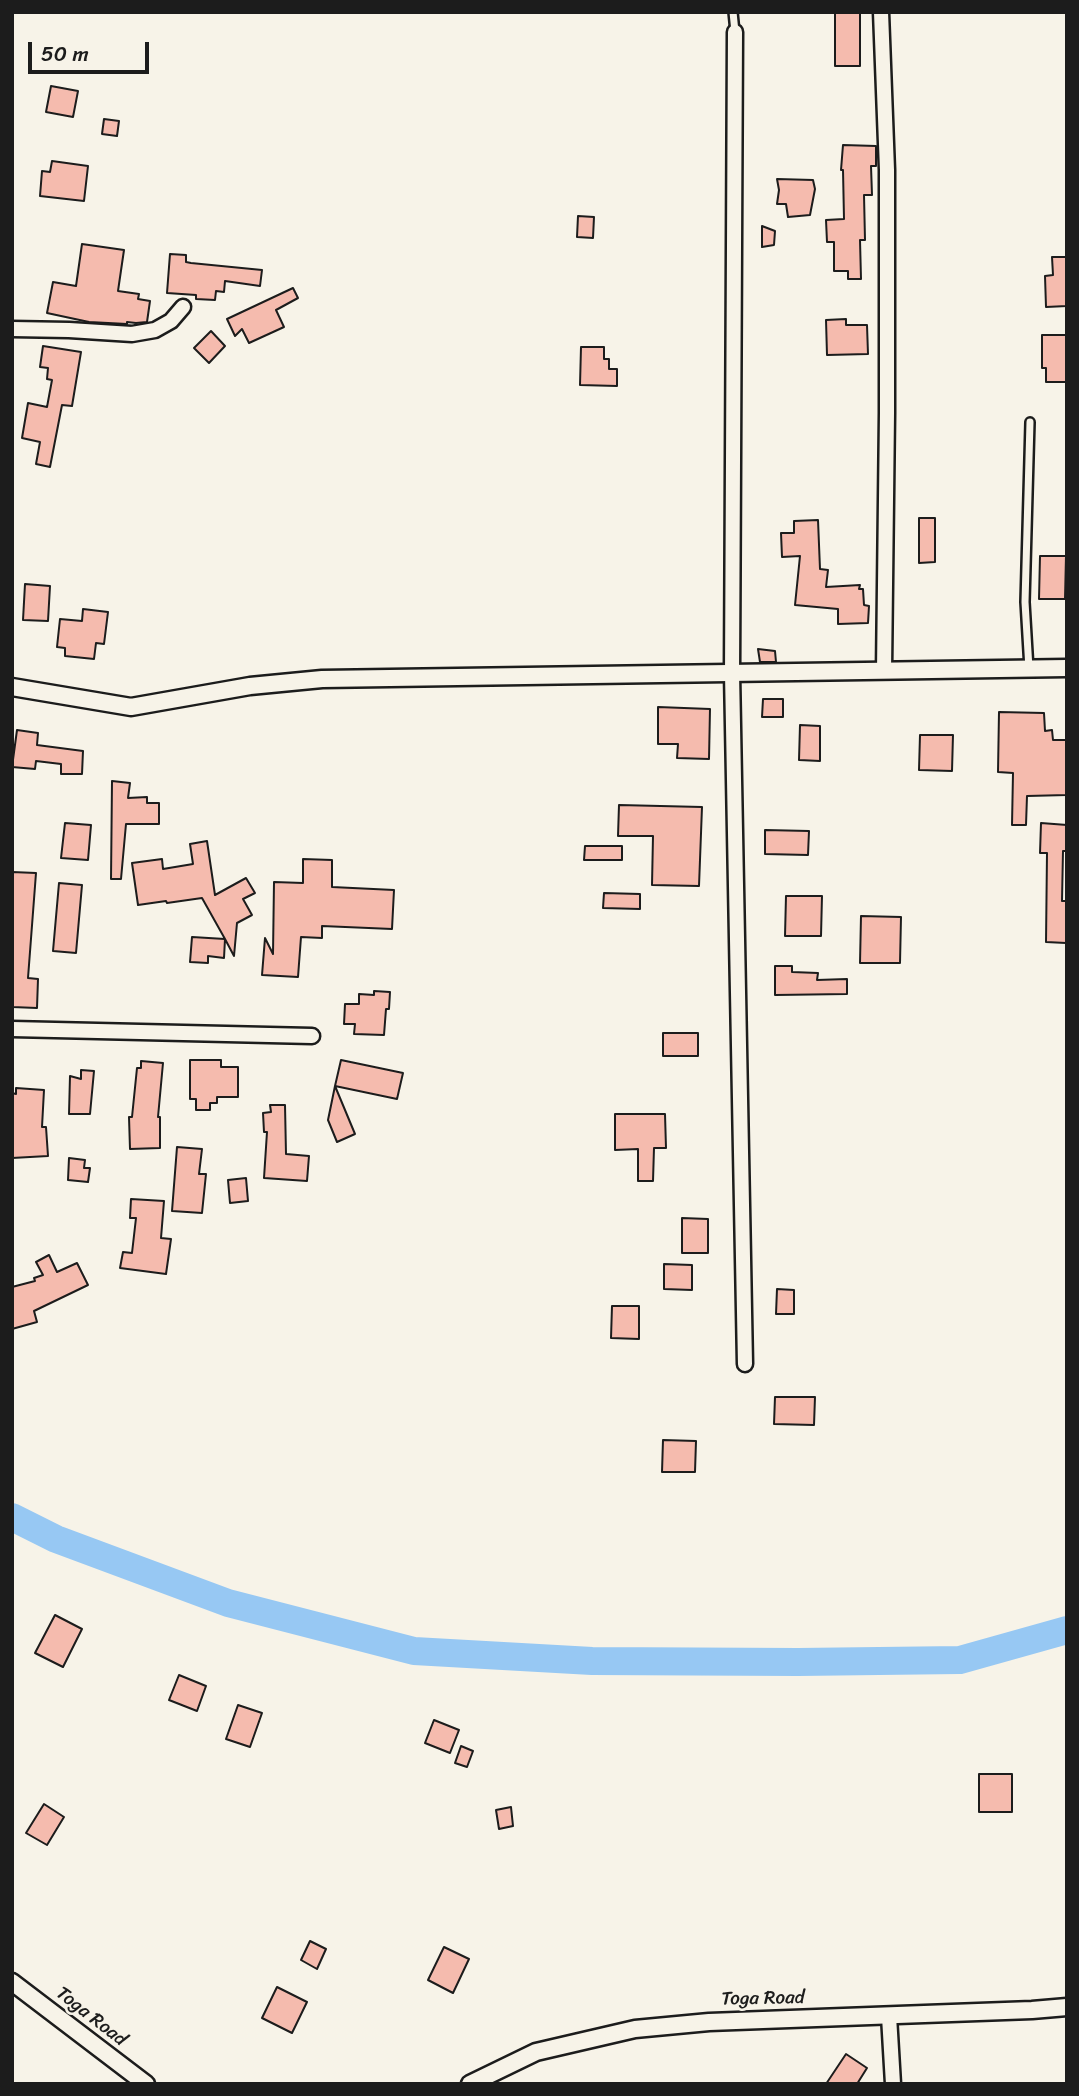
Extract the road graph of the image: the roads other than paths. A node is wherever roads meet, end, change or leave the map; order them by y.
1 (733, 12) edge
2 (881, 12) edge
3 (735, 32) joint
4 (183, 307) dead end
5 (12, 329) edge
6 (1030, 422) dead end
7 (1067, 668) edge
8 (1029, 669) junction
9 (884, 671) junction
10 (732, 673) junction
11 (12, 687) edge
12 (12, 1029) edge
13 (312, 1037) dead end
14 (745, 1364) dead end
15 (12, 1982) edge
16 (1067, 2007) edge
17 (890, 2016) junction
18 (146, 2084) edge
19 (470, 2084) edge
20 (893, 2084) edge

1 - 3 lane
2 - 9 street
3 - 10 street
4 - 5 street
6 - 8 lane
7 - 8 street
8 - 9 street
9 - 10 street
10 - 11 street
10 - 14 street
12 - 13 street
15 - 18 street, Toga Road
16 - 17 street, Toga Road
17 - 19 street, Toga Road
17 - 20 street

